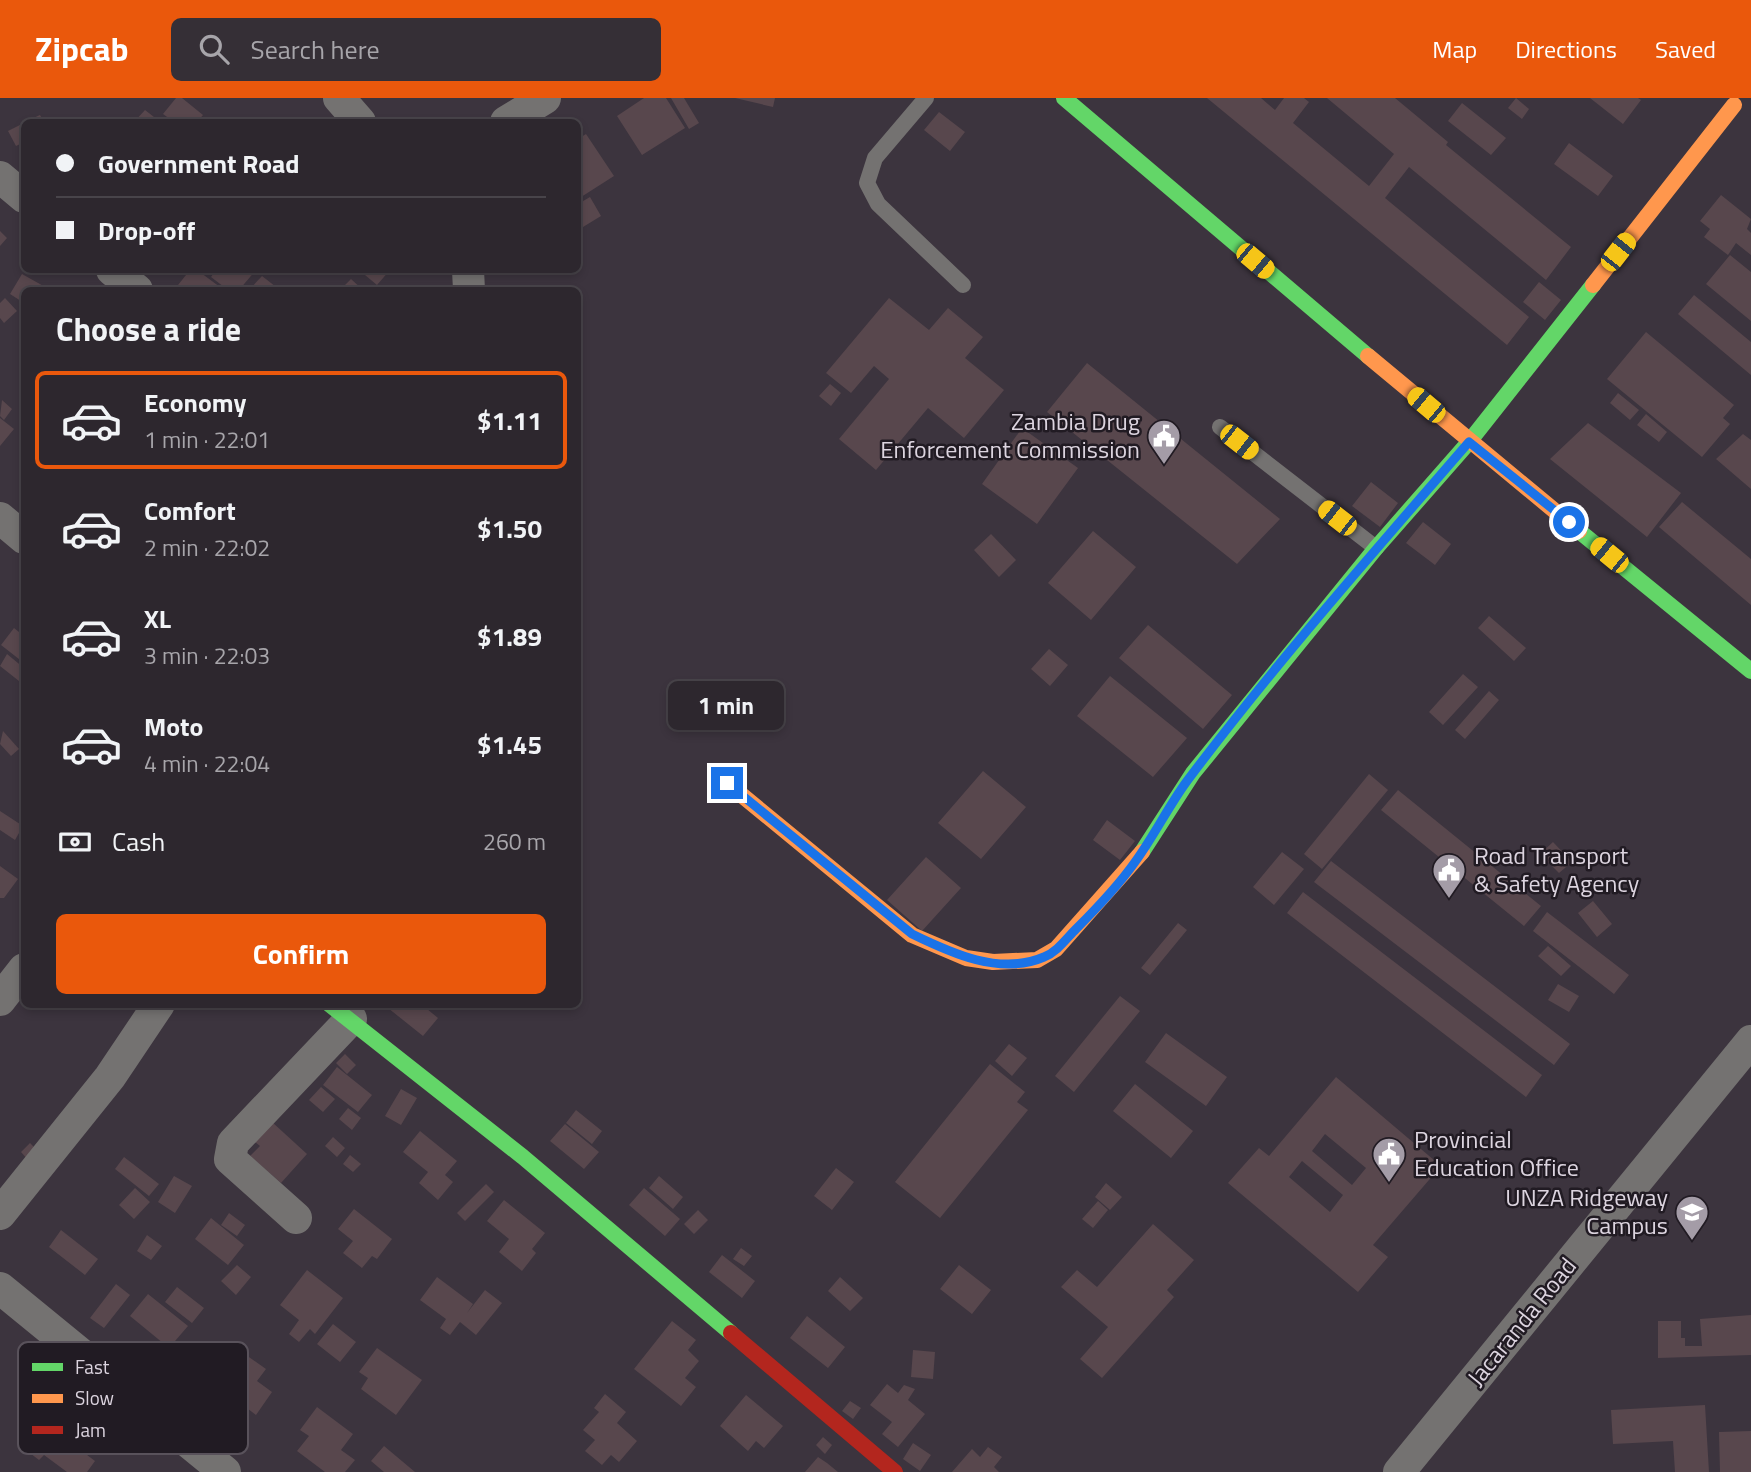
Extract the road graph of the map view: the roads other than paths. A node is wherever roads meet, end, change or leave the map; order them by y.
1 (339, 98) edge
2 (545, 98) edge
3 (926, 98) edge
4 (1063, 98) edge
5 (1737, 107) edge
6 (357, 119) edge
7 (511, 119) edge
8 (0, 177) edge
9 (21, 194) edge
10 (116, 273) edge
11 (963, 285) dead end
12 (133, 287) edge
13 (1220, 427) dead end
14 (1469, 442) junction
15 (0, 518) edge
16 (21, 536) edge
17 (1376, 548) junction
18 (1751, 671) edge
19 (727, 783) dead end
20 (21, 973) edge
21 (0, 1000) edge
22 (156, 1008) edge
23 (340, 1012) edge
24 (1751, 1041) edge
25 (0, 1214) edge
26 (296, 1218) dead end
27 (0, 1288) edge
28 (66, 1342) edge
29 (203, 1454) edge
30 (225, 1472) edge
31 (895, 1472) edge
32 (1399, 1472) edge

1 - 6 street
2 - 7 street
3 - 11 lane
4 - 14 street
5 - 14 street
8 - 9 street
10 - 12 street
13 - 17 lane
14 - 17 street
14 - 18 street
15 - 16 street
17 - 19 street
20 - 21 street
22 - 25 street
23 - 26 street
23 - 31 street
24 - 32 street, Jacaranda Road
27 - 28 street
29 - 30 street

